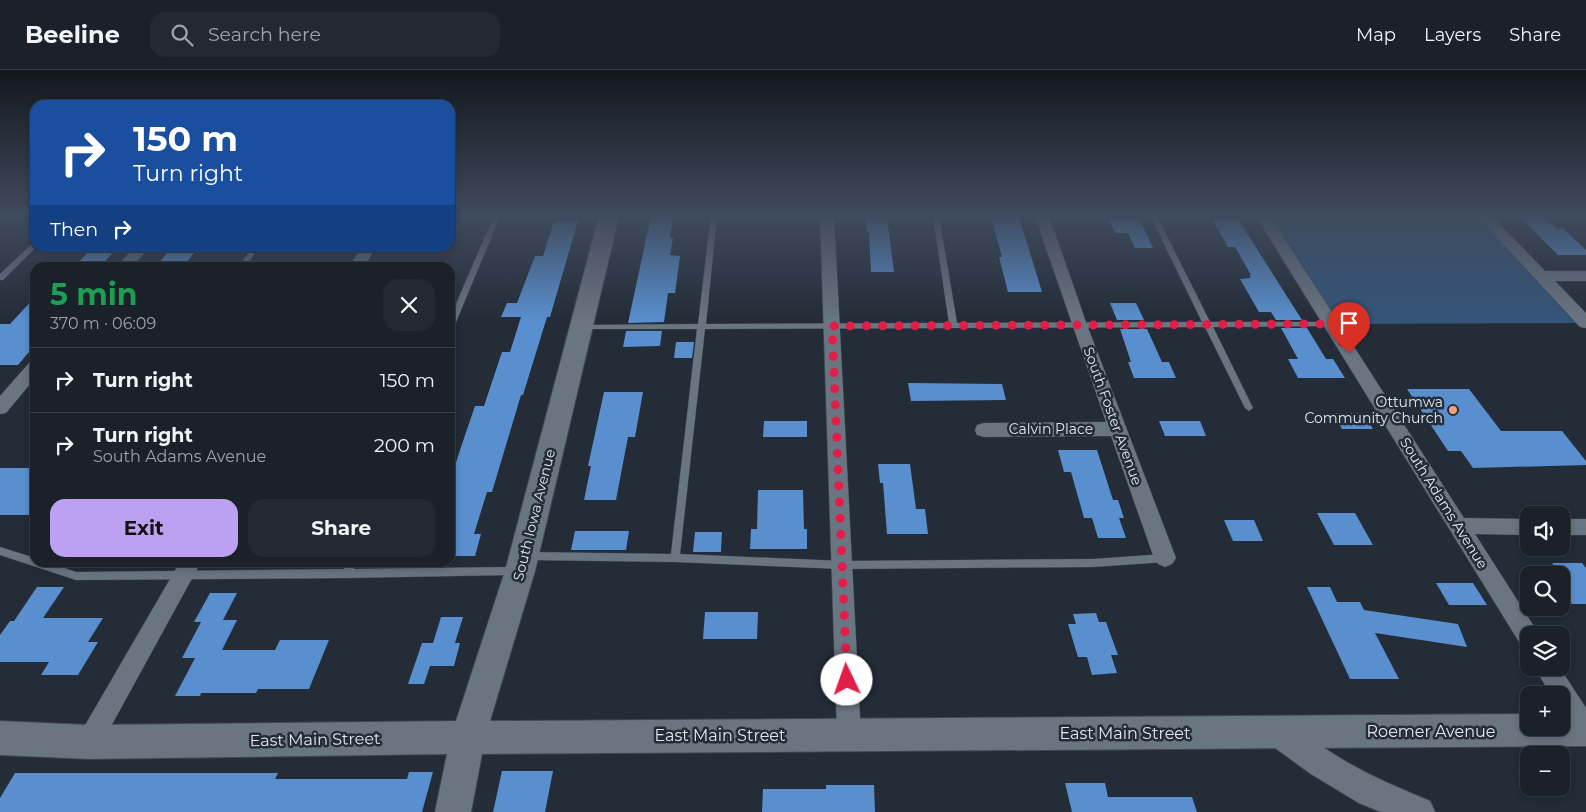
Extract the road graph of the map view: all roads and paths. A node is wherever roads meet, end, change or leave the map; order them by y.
1 (28, 251) edge
2 (482, 251) edge
3 (601, 251) edge
4 (711, 251) edge
5 (829, 251) edge
6 (941, 251) edge
7 (1054, 251) edge
8 (1171, 251) edge
9 (1285, 251) edge
10 (1517, 251) edge
11 (137, 252) edge
12 (128, 262) edge
13 (1541, 276) junction
14 (1586, 276) edge
15 (0, 278) edge
16 (455, 315) edge
17 (1208, 324) junction
18 (1331, 324) junction
19 (1586, 324) edge
20 (1079, 325) junction
21 (703, 326) junction
22 (832, 326) junction
23 (953, 326) junction
24 (582, 327) junction
25 (30, 374) edge
26 (0, 408) edge
27 (1249, 408) dead end
28 (1118, 429) junction
29 (984, 430) dead end
30 (1459, 526) junction
31 (1520, 527) edge
32 (1570, 527) edge
33 (1586, 527) edge
34 (0, 550) edge
35 (30, 558) edge
36 (676, 558) junction
37 (1165, 558) joint
38 (522, 564) junction
39 (842, 565) junction
40 (54, 567) edge
41 (349, 567) edge
42 (187, 569) edge
43 (346, 574) junction
44 (1522, 626) edge
45 (1552, 676) edge
46 (1586, 730) edge
47 (1277, 732) junction
48 (849, 735) junction
49 (468, 737) junction
50 (0, 738) edge
51 (89, 742) junction
52 (453, 812) edge
53 (1419, 812) edge

1 - 15 lane
2 - 16 lane
3 - 24 main road, South Iowa Avenue
4 - 21 lane
5 - 22 street
6 - 23 lane
7 - 20 street, South Foster Avenue
8 - 17 lane
9 - 18 street, South Adams Avenue
10 - 13 street
11 - 12 street
13 - 14 street
13 - 19 street
17 - 18 lane
17 - 20 lane
17 - 27 lane
18 - 30 street, South Adams Avenue
20 - 23 lane
20 - 28 street, South Foster Avenue
21 - 22 lane
21 - 24 lane
21 - 36 lane
22 - 23 lane
22 - 39 street
24 - 38 main road, South Iowa Avenue
25 - 26 street
28 - 29 street, Calvin Place
28 - 37 street, South Foster Avenue
30 - 31 street
30 - 44 street, South Adams Avenue
32 - 33 street
34 - 35 lane
36 - 38 lane
36 - 39 lane
37 - 39 lane
38 - 43 lane
38 - 49 main road, South Iowa Avenue
39 - 48 street
40 - 42 lane
41 - 43 lane
42 - 43 lane
42 - 51 street
45 - 46 street
46 - 47 main road, Roemer Avenue
47 - 48 main road, East Main Street
47 - 53 street
48 - 49 main road, East Main Street
49 - 51 main road, East Main Street
49 - 52 main road, South Iowa Avenue
50 - 51 main road, East Main Street

